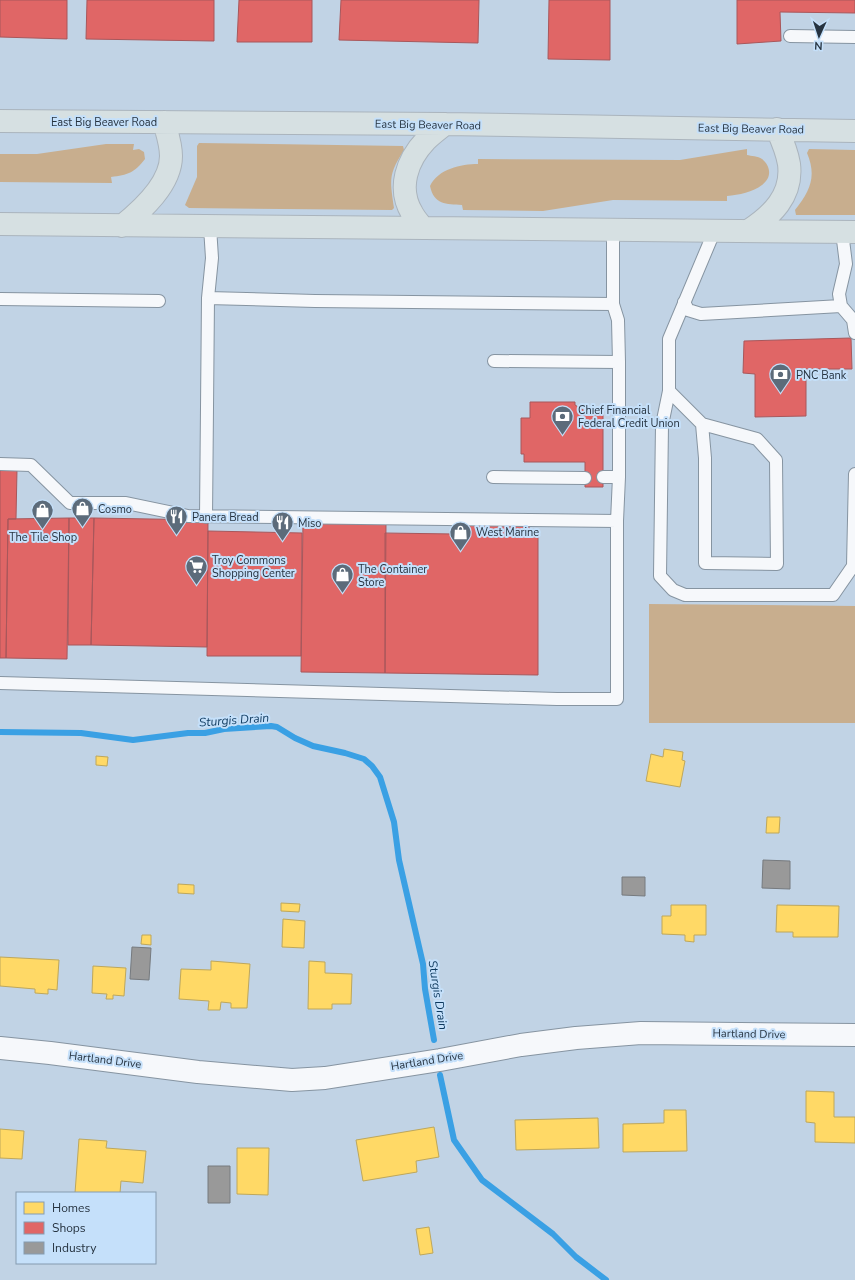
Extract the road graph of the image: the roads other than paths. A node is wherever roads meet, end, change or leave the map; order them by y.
1 (790, 36) dead end
2 (855, 37) edge
3 (0, 121) edge
4 (164, 122) junction
5 (446, 124) junction
6 (777, 129) junction
7 (855, 131) edge
8 (0, 224) edge
9 (122, 226) junction
10 (210, 227) junction
11 (423, 228) junction
12 (613, 231) junction
13 (748, 231) junction
14 (714, 232) junction
15 (849, 232) edge
16 (208, 298) junction
17 (0, 299) edge
18 (159, 301) dead end
19 (684, 302) junction
20 (613, 304) junction
21 (841, 306) junction
22 (855, 333) edge
23 (494, 361) dead end
24 (619, 362) junction
25 (669, 391) junction
26 (702, 424) junction
27 (0, 464) edge
28 (855, 474) edge
29 (493, 477) dead end
30 (619, 477) junction
31 (585, 478) dead end
32 (603, 478) dead end
33 (206, 517) junction
34 (617, 521) junction
35 (0, 683) edge
36 (855, 1035) edge
37 (0, 1048) edge

1 - 2 lane
3 - 4 main road, East Big Beaver Road
4 - 5 main road, East Big Beaver Road
4 - 9 main road
5 - 6 main road, East Big Beaver Road
5 - 11 main road
6 - 7 main road, East Big Beaver Road
6 - 13 main road
8 - 9 main road
9 - 10 main road
10 - 11 main road
10 - 16 lane
11 - 12 main road
12 - 14 main road
12 - 20 lane
13 - 14 main road
13 - 15 main road
14 - 19 lane
15 - 21 lane
16 - 20 lane
16 - 33 lane
17 - 18 lane
19 - 21 lane
19 - 25 lane
20 - 24 lane
21 - 22 lane
23 - 24 lane
24 - 30 lane
25 - 26 lane
25 - 28 lane
26 - 26 lane
27 - 33 lane
29 - 31 lane
30 - 32 lane
30 - 34 lane
33 - 34 lane
34 - 35 lane
36 - 37 street, Hartland Drive

